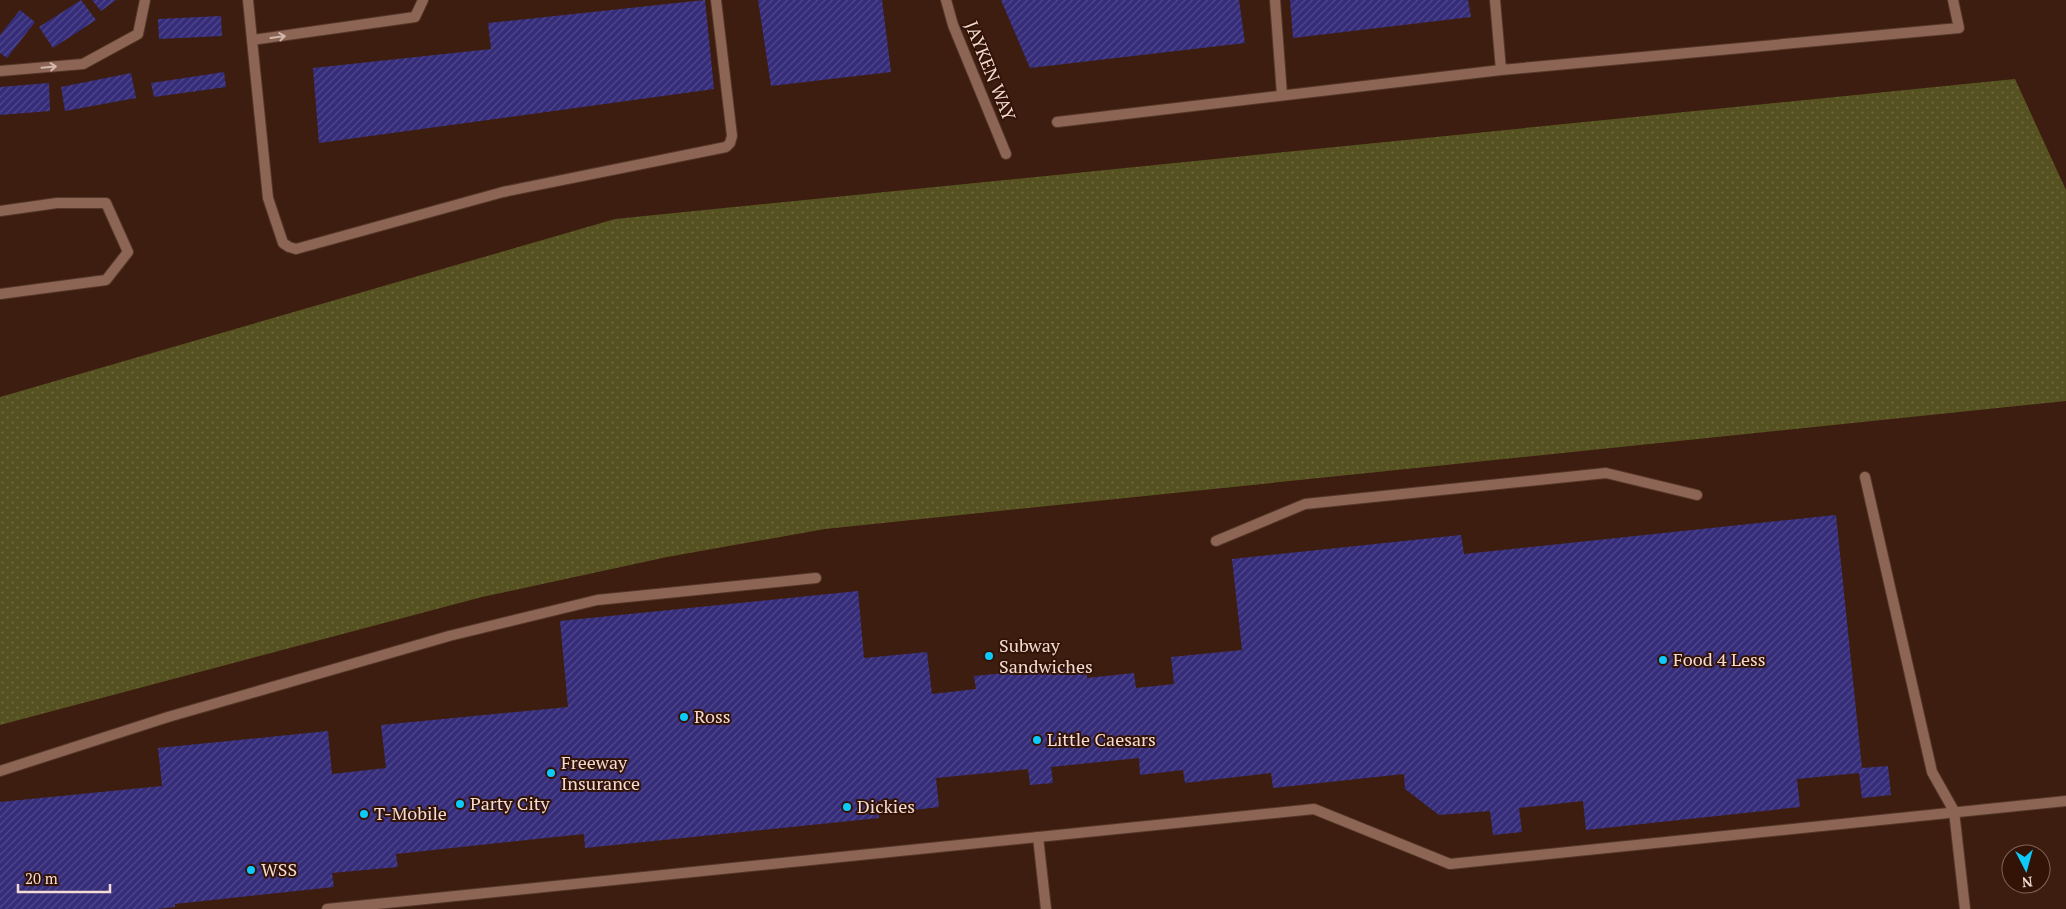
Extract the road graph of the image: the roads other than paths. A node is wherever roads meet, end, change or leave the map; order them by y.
1 (144, 0) edge
2 (248, 0) edge
3 (424, 0) edge
4 (716, 0) edge
5 (946, 0) edge
6 (1275, 0) edge
7 (1494, 0) edge
8 (1953, 0) edge
9 (252, 40) junction
10 (1501, 70) junction
11 (0, 71) edge
12 (1282, 95) junction
13 (1057, 122) dead end
14 (1006, 154) dead end
15 (0, 212) edge
16 (0, 294) edge
17 (1865, 477) dead end
18 (1697, 494) dead end
19 (1216, 541) dead end
20 (816, 578) dead end
21 (0, 771) edge
22 (2066, 800) edge
23 (1954, 811) junction
24 (1038, 836) junction
25 (326, 909) edge
26 (1046, 909) edge
27 (1965, 909) edge

11 -> 1 street
2 - 9 street
9 -> 3 street
4 - 9 street
5 - 14 street, JAYKEN WAY
6 - 12 street
7 - 10 street
8 - 10 street
10 - 12 street
12 - 13 street
15 - 16 street
17 - 23 street
18 - 19 street
20 - 21 street
22 - 23 street
23 - 24 street
23 - 27 street
24 - 25 street
24 - 26 street

